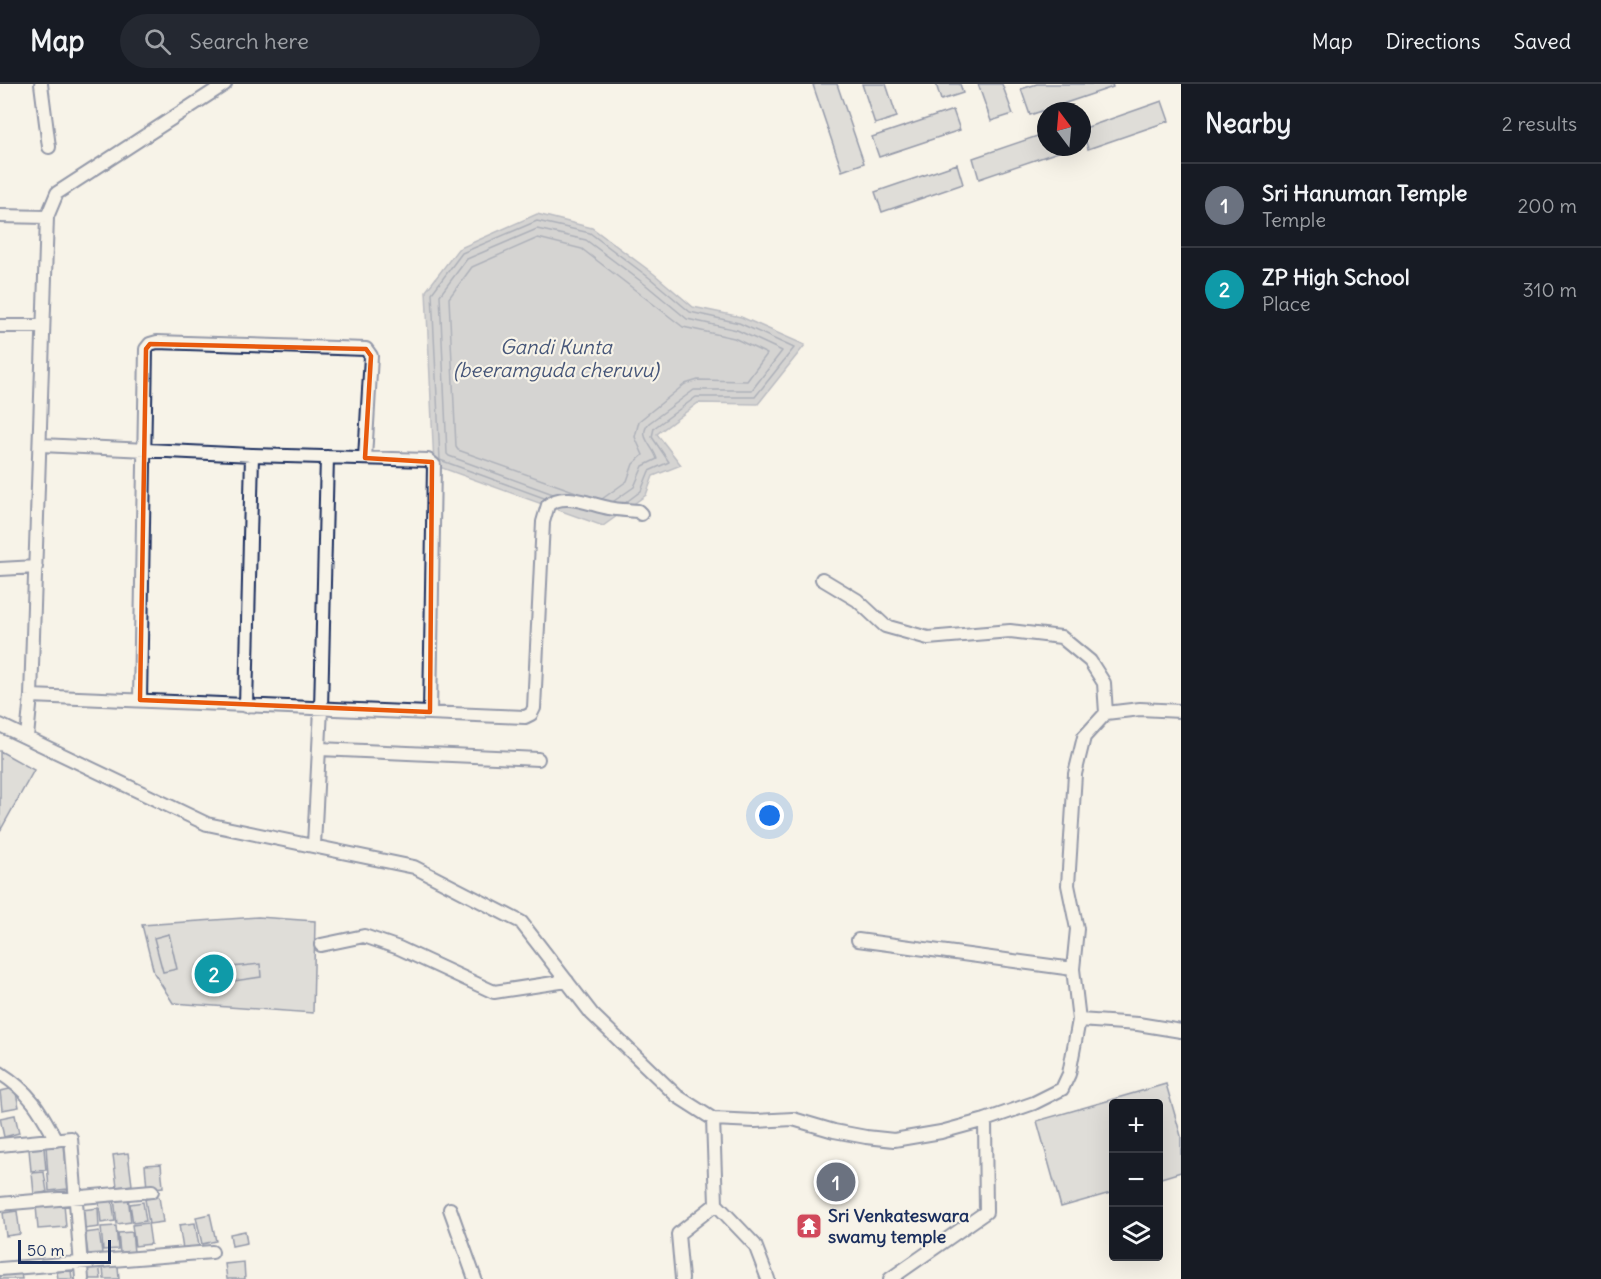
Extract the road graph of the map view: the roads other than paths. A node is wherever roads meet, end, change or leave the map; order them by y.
1 (41, 84) edge
2 (225, 84) edge
3 (49, 147) dead end
4 (0, 216) edge
5 (47, 217) junction
6 (0, 326) edge
7 (43, 326) junction
8 (41, 444) junction
9 (145, 449) junction
10 (252, 455) junction
11 (327, 457) junction
12 (366, 458) junction
13 (641, 514) dead end
14 (36, 567) junction
15 (0, 569) edge
16 (822, 579) dead end
17 (31, 696) junction
18 (140, 700) junction
19 (246, 706) junction
20 (321, 709) junction
21 (1181, 711) edge
22 (430, 712) junction
23 (1106, 713) junction
24 (0, 725) edge
25 (27, 737) junction
26 (320, 749) junction
27 (538, 759) dead end
28 (314, 845) junction
29 (858, 940) dead end
30 (321, 945) dead end
31 (1073, 969) junction
32 (567, 981) junction
33 (1079, 1020) junction
34 (1181, 1031) edge
35 (0, 1073) edge
36 (713, 1119) junction
37 (985, 1120) junction
38 (56, 1140) junction
39 (0, 1145) edge
40 (152, 1191) dead end
41 (76, 1197) junction
42 (0, 1204) edge
43 (716, 1204) junction
44 (450, 1209) dead end
45 (212, 1252) dead end
46 (81, 1262) junction
47 (0, 1269) edge
48 (82, 1279) edge
49 (475, 1279) edge
50 (682, 1279) edge
51 (768, 1279) edge
52 (890, 1279) edge

1 - 3 street
2 - 5 street
4 - 5 street
5 - 7 street
6 - 7 street
7 - 8 street
8 - 9 street
8 - 14 street
9 - 10 street
9 - 12 street
9 - 18 street
10 - 11 street
10 - 19 street
11 - 12 street
11 - 20 street
12 - 22 street
13 - 22 street
14 - 15 street
14 - 17 street
16 - 23 street
17 - 18 street
17 - 25 street
18 - 19 street
19 - 20 street
20 - 22 street
20 - 26 street
21 - 23 street
23 - 31 street
24 - 25 street
25 - 28 street
26 - 27 street
26 - 28 street
28 - 32 street
29 - 31 street
30 - 32 street
31 - 33 street
32 - 36 street
33 - 34 street
33 - 37 street
35 - 38 street
36 - 37 street
36 - 43 street
37 - 52 street
38 - 39 street
38 - 41 street
40 - 41 street
41 - 42 street
41 - 46 street
43 - 50 street
43 - 51 street
44 - 49 street
45 - 46 street
46 - 47 street
46 - 48 street

